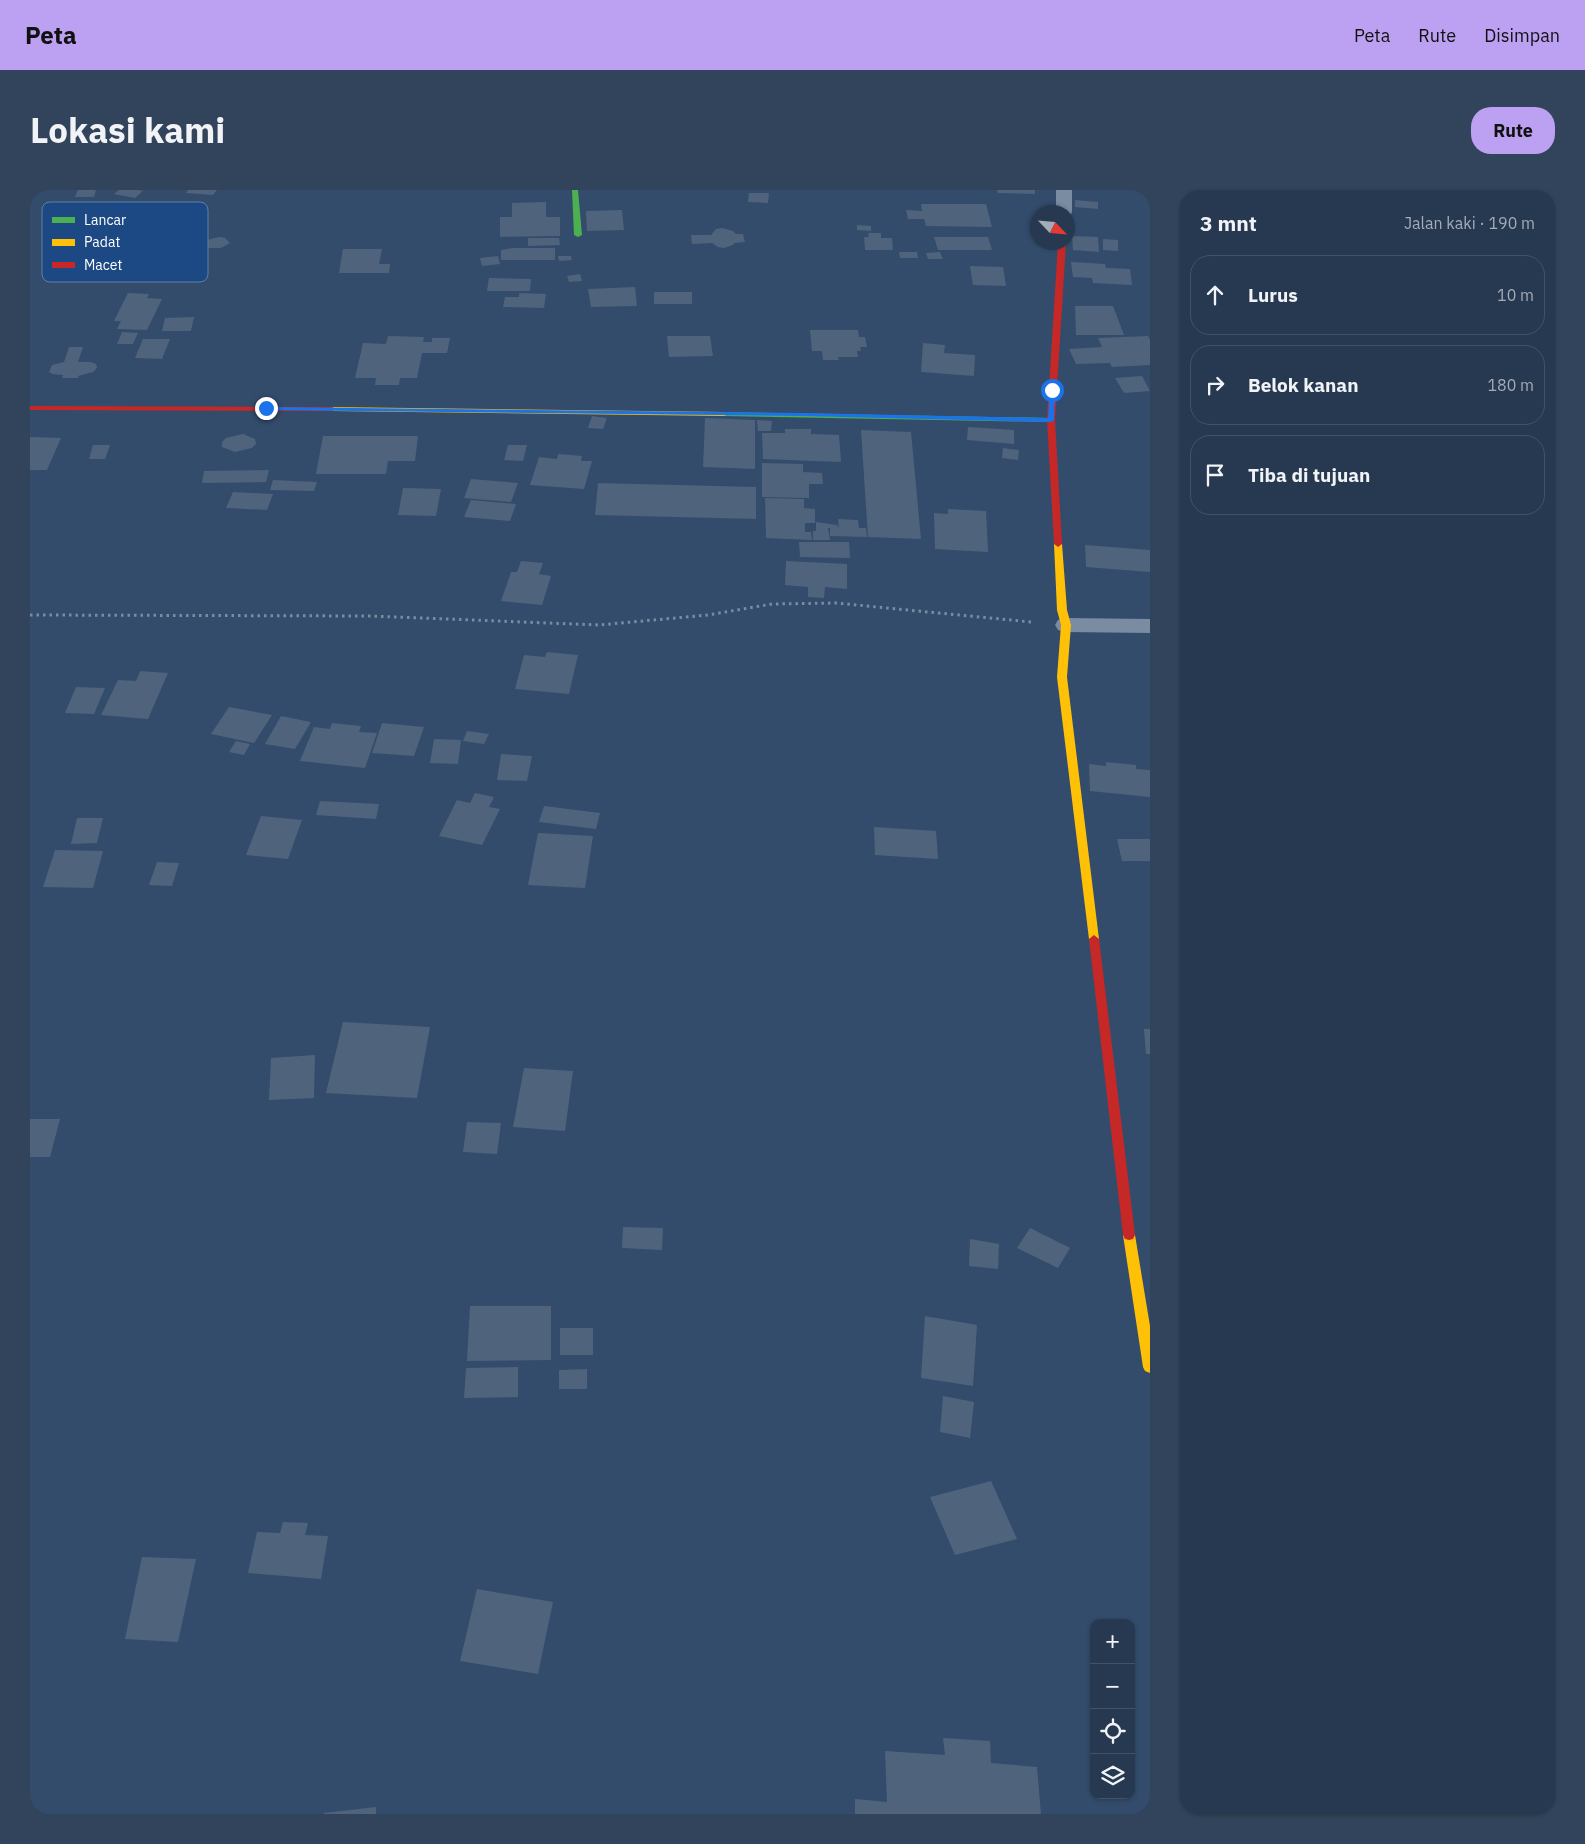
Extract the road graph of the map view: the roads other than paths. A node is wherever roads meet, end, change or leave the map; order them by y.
1 (575, 190) edge
2 (1064, 190) edge
3 (1064, 205) edge
4 (578, 235) dead end
5 (1062, 250) edge
6 (30, 408) edge
7 (1051, 420) junction
8 (1066, 625) junction
9 (1150, 626) edge
10 (1150, 1367) edge

1 - 4 street
2 - 3 street
5 - 7 street
6 - 7 street
7 - 8 street
8 - 9 street
8 - 10 street

